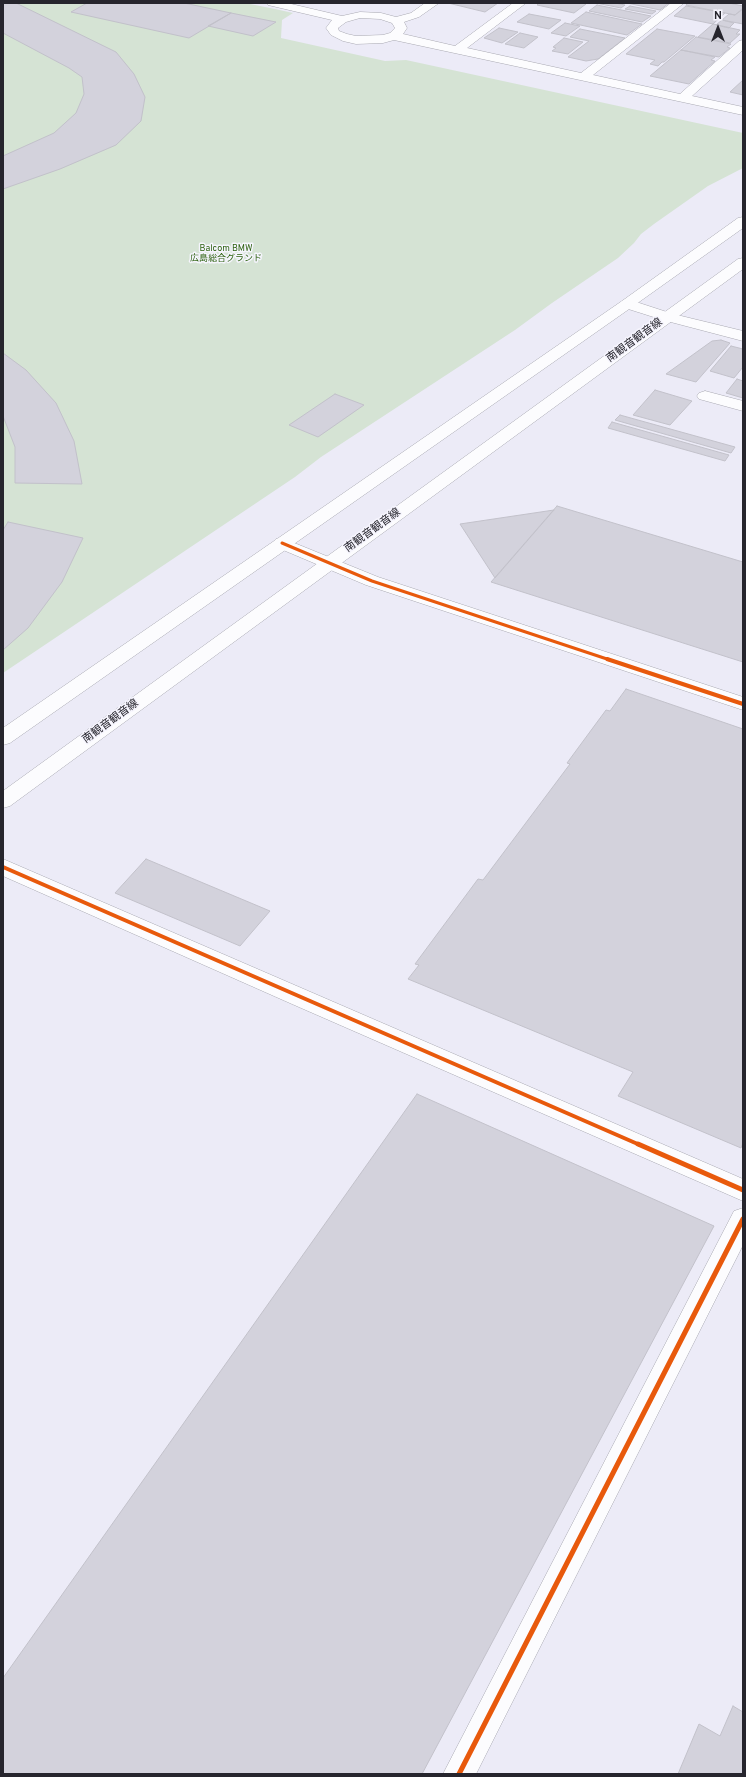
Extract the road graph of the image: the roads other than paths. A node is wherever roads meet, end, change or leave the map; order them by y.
1 (272, 3) edge
2 (433, 3) edge
3 (520, 3) edge
4 (678, 3) edge
5 (342, 19) junction
6 (396, 21) junction
7 (394, 36) junction
8 (743, 44) edge
9 (457, 50) junction
10 (583, 77) junction
11 (683, 98) junction
12 (743, 111) edge
13 (743, 221) edge
14 (743, 262) edge
15 (627, 304) junction
16 (668, 317) junction
17 (743, 336) edge
18 (705, 396) dead end
19 (743, 406) edge
20 (282, 543) junction
21 (330, 563) junction
22 (743, 704) edge
23 (3, 738) edge
24 (3, 801) edge
25 (3, 867) edge
26 (743, 1190) edge
27 (743, 1219) edge
28 (459, 1774) edge

1 - 5 street
2 - 6 street
3 - 9 street
4 - 10 street
5 - 6 street
5 - 7 street
6 - 7 street
7 - 9 street
8 - 11 street
9 - 10 street
10 - 11 street
11 - 12 street
13 - 15 street
14 - 16 street, 南観音観音線
15 - 16 street
15 - 20 street
16 - 17 street
16 - 21 street, 南観音観音線
18 - 19 street
20 - 21 street
20 - 23 street
21 - 22 street
21 - 24 street, 南観音観音線
25 - 26 street
27 - 28 street

